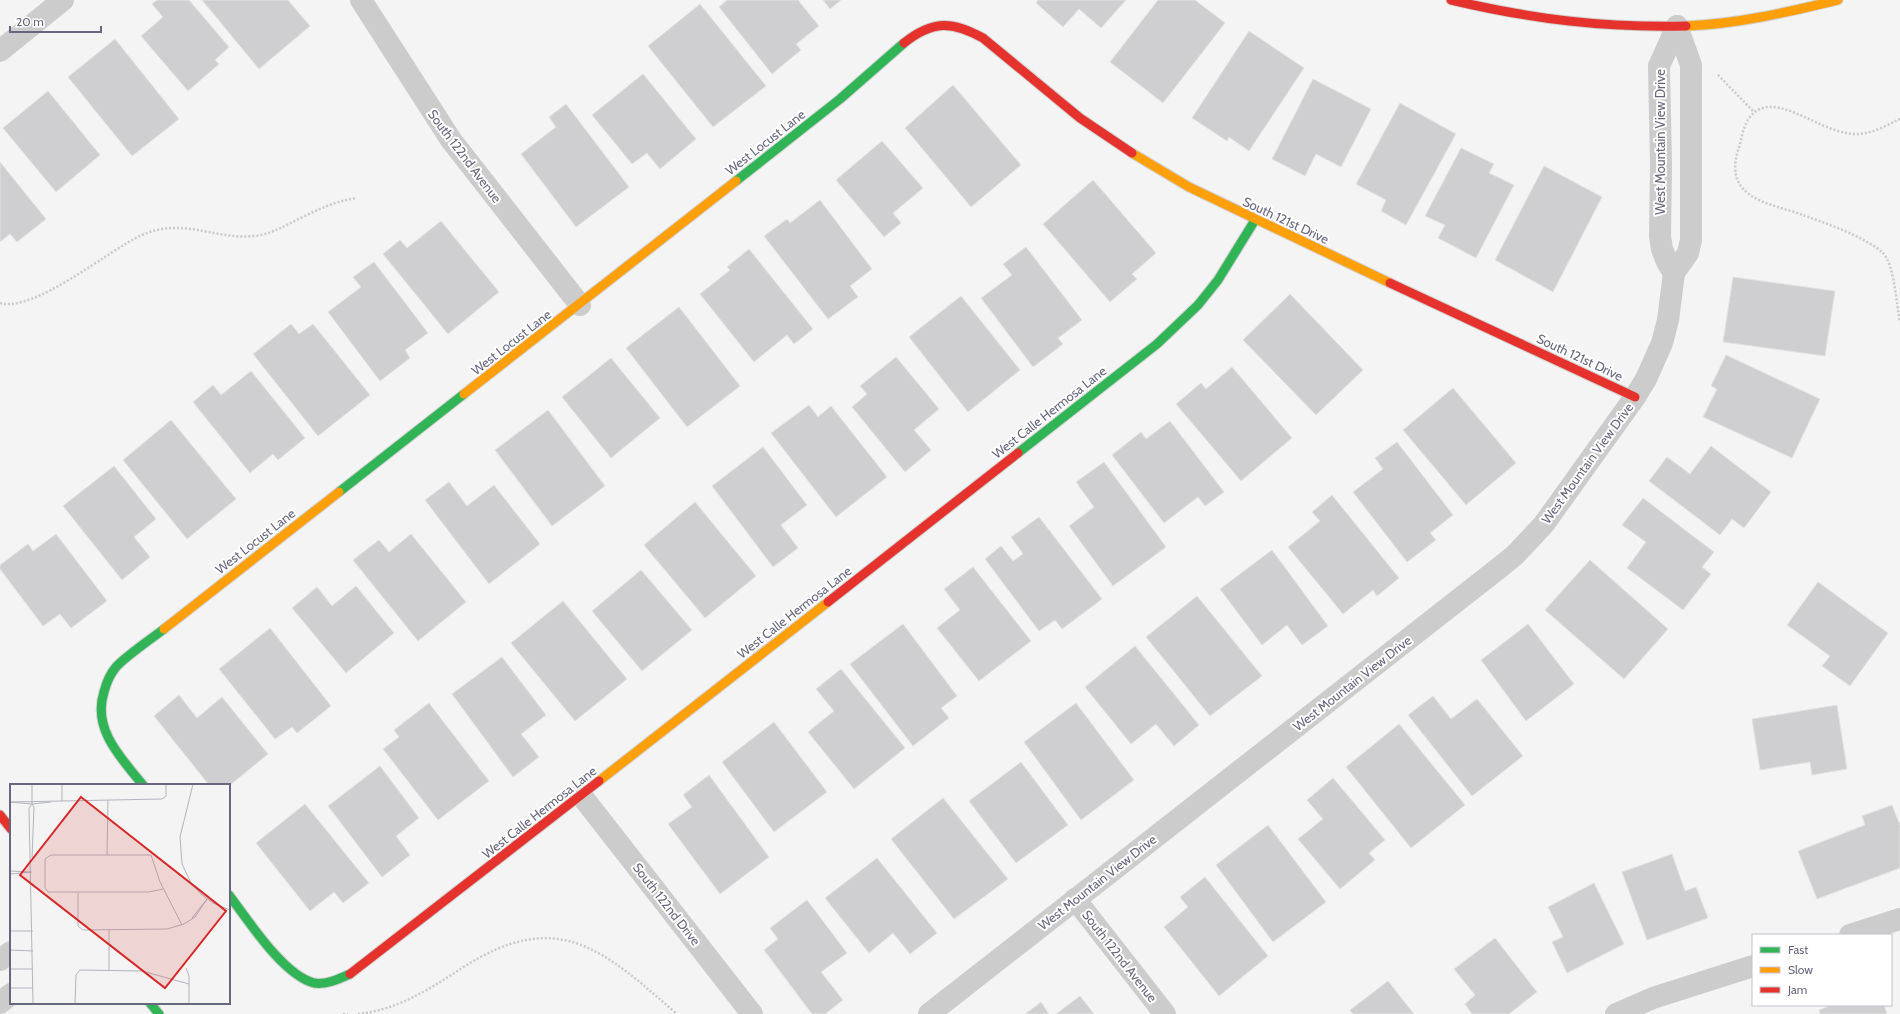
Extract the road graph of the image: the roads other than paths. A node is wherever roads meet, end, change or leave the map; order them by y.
1 (63, 0) edge
2 (361, 0) edge
3 (1451, 0) edge
4 (1838, 0) edge
5 (951, 25) joint
6 (1677, 26) junction
7 (0, 51) edge
8 (1255, 220) junction
9 (1674, 273) junction
10 (580, 305) junction
11 (1635, 397) junction
12 (142, 784) edge
13 (581, 795) junction
14 (0, 815) edge
15 (10, 828) edge
16 (230, 896) edge
17 (1076, 899) junction
18 (1900, 919) edge
19 (1853, 934) edge
20 (10, 953) edge
21 (0, 960) edge
22 (1752, 966) edge
23 (10, 995) edge
24 (0, 1003) edge
25 (151, 1004) edge
26 (159, 1014) edge
27 (752, 1014) edge
28 (929, 1014) edge
29 (1165, 1014) edge
30 (1616, 1014) edge

1 - 7 street
2 - 10 street, South 122nd Avenue
3 - 6 street
4 - 6 street
5 - 8 street, South 121st Drive
5 - 10 street, West Locust Lane
6 - 9 street, West Mountain View Drive
6 - 9 street, West Mountain View Drive
8 - 11 street, South 121st Drive
8 - 13 street, West Calle Hermosa Lane
9 - 11 street, West Mountain View Drive
10 - 12 street, West Locust Lane
11 - 17 street, West Mountain View Drive
13 - 16 street, West Calle Hermosa Lane
13 - 27 street, South 122nd Drive
14 - 15 street
17 - 28 street, West Mountain View Drive
17 - 29 street, South 122nd Avenue
18 - 19 street
20 - 21 street
22 - 30 street
23 - 24 street
25 - 26 street

